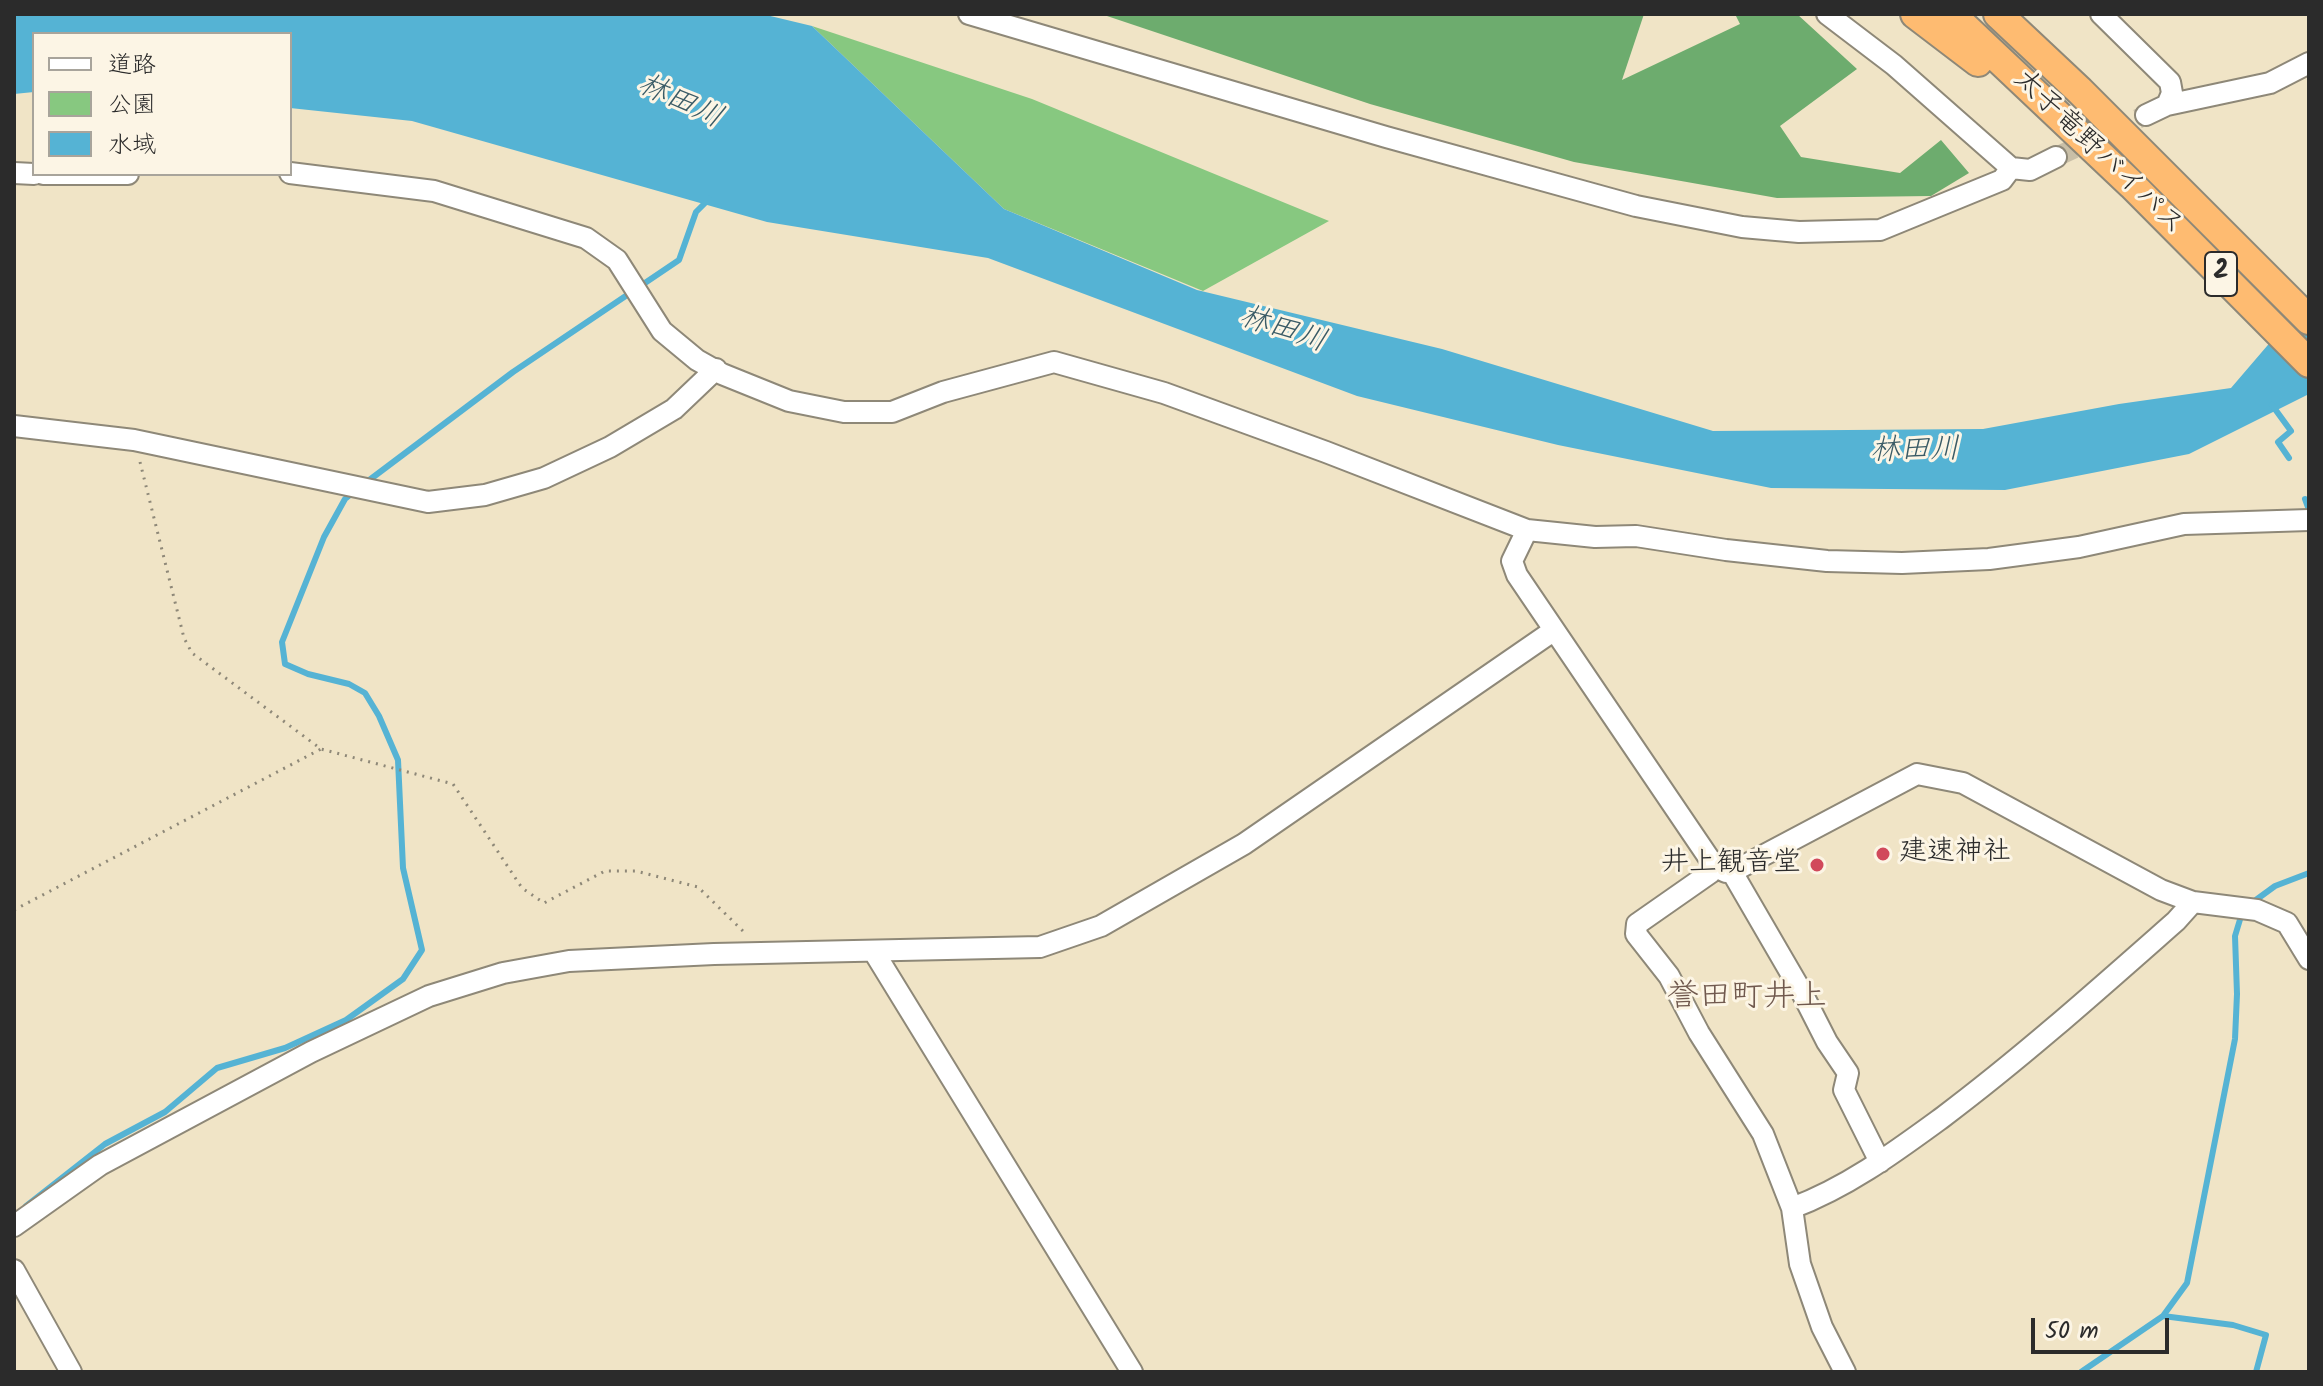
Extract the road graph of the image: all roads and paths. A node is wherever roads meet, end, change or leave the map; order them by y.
1 (969, 14) edge
2 (1827, 14) edge
3 (1915, 14) edge
4 (1951, 14) edge
5 (1998, 14) edge
6 (2024, 14) edge
7 (2101, 14) edge
8 (2309, 63) edge
9 (2080, 91) junction
10 (2167, 105) junction
11 (2146, 115) tunnel mouth
12 (2056, 157) tunnel mouth
13 (2011, 168) junction
14 (292, 173) edge
15 (2132, 185) junction
16 (2309, 320) edge
17 (2309, 363) edge
18 (716, 369) junction
19 (14, 426) edge
20 (134, 440) junction
21 (2305, 520) edge
22 (1527, 530) junction
23 (1553, 631) junction
24 (321, 749) junction
25 (1724, 869) junction
26 (2193, 902) junction
27 (14, 910) edge
28 (874, 952) junction
29 (762, 953) junction
30 (2309, 959) edge
31 (1880, 1162) junction
32 (1792, 1208) junction
33 (14, 1226) edge
34 (14, 1270) edge
35 (71, 1372) edge
36 (1132, 1372) edge
37 (1845, 1372) edge

1 - 13 street
2 - 13 street
3 - 15 highway
4 - 15 highway, 太子竜野バイパス / 2
5 - 9 highway, 太子竜野バイパス / 2
6 - 9 highway
7 - 10 street
8 - 10 street
9 - 16 highway, 太子竜野バイパス / 2
10 - 11 street
12 - 13 street
14 - 18 street
15 - 17 highway, 太子竜野バイパス / 2
18 - 20 street
18 - 22 street
19 - 20 street
20 - 24 path
21 - 22 street
22 - 23 street
23 - 25 street
23 - 28 street
24 - 27 path
24 - 29 path
25 - 26 street
25 - 31 street
25 - 32 street
26 - 30 street
26 - 31 street
28 - 29 street
28 - 36 street
29 - 33 street
31 - 32 street
32 - 37 street
34 - 35 street

